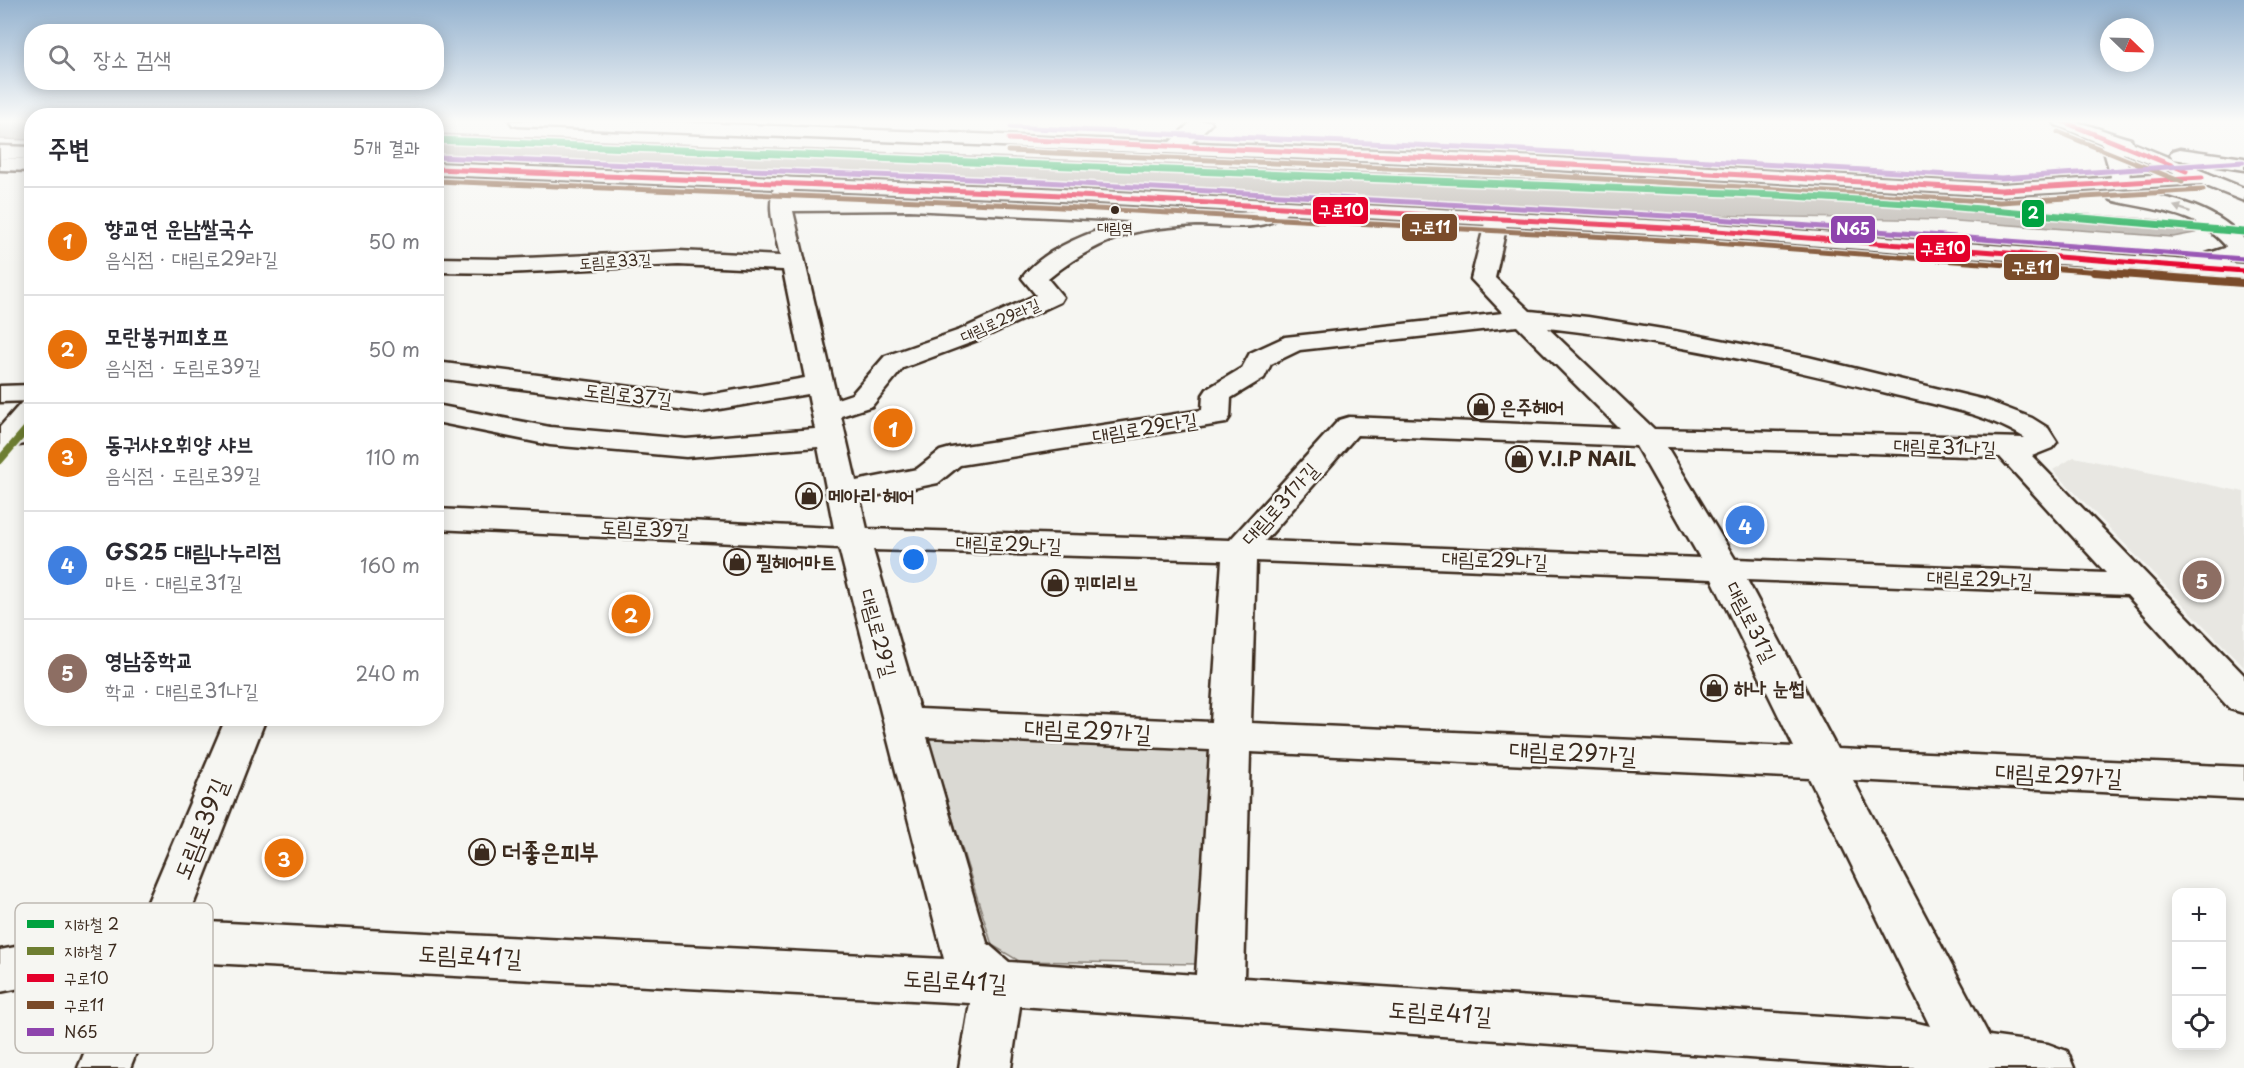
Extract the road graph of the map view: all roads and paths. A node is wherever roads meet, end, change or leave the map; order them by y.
1 (462, 171) edge
2 (1669, 171) edge
3 (2119, 171) edge
4 (2185, 171) edge
5 (2244, 174) edge
6 (2202, 178) junction
7 (2119, 183) junction
8 (2244, 187) edge
9 (2001, 190) junction
10 (783, 194) junction
11 (2244, 195) edge
12 (1281, 207) junction
13 (1189, 219) junction
14 (1497, 219) junction
15 (793, 263) junction
16 (444, 265) edge
17 (2190, 266) junction
18 (2244, 271) edge
19 (1523, 318) junction
20 (444, 371) edge
21 (24, 393) edge
22 (0, 394) edge
23 (825, 411) junction
24 (444, 415) edge
25 (24, 420) edge
26 (1646, 438) junction
27 (12, 439) edge
28 (2008, 448) junction
29 (842, 493) junction
30 (444, 519) edge
31 (853, 539) junction
32 (1239, 550) junction
33 (1724, 569) junction
34 (2137, 585) junction
35 (2244, 699) edge
36 (903, 722) junction
37 (243, 726) edge
38 (1231, 737) junction
39 (1823, 764) junction
40 (2244, 783) edge
41 (171, 903) edge
42 (213, 943) edge
43 (15, 968) edge
44 (0, 971) edge
45 (998, 983) junction
46 (1219, 997) junction
47 (110, 1053) edge
48 (1975, 1063) edge
49 (104, 1068) edge
50 (985, 1068) edge
51 (2048, 1068) edge

1 - 10 street
2 - 9 street
3 - 7 street
4 - 6 street
5 - 6 street
6 - 7 street
6 - 8 street
6 - 11 street
7 - 9 street
17 -> 9 street
10 - 12 street
10 - 13 street
10 - 15 street, 대림로29길
12 - 13 street, 대림로29라길
12 - 14 street
13 - 23 street, 대림로29라길
14 - 17 street
14 - 19 street, 대림로31길
15 - 16 street, 도림로33길
15 - 23 street, 대림로29길
17 - 18 street
19 - 26 street, 대림로31길
19 - 28 street
19 - 29 street, 대림로29다길
20 - 23 street, 도림로37길
21 - 22 street
23 - 24 street
23 - 29 street, 대림로29길
25 - 27 street
26 - 28 street, 대림로31나길
26 - 32 street, 대림로31가길
26 - 33 street, 대림로31길
28 - 34 street, 대림로31나길
29 - 31 street, 대림로29길
30 - 31 street, 도림로39길
31 - 32 street, 대림로29나길
31 - 36 street, 대림로29길
32 - 33 street, 대림로29나길
32 - 38 street, 대림로31가길
33 - 34 street, 대림로29나길
33 - 39 street, 대림로31길
34 - 35 street, 대림로31나길
36 - 38 street, 대림로29가길
36 - 45 street, 대림로29길
37 - 41 street, 도림로39길
38 - 39 street, 대림로29가길
38 - 46 street, 대림로31가길
39 - 40 street, 대림로29가길
39 - 48 street, 대림로31길
42 - 45 street, 도림로41길
43 - 44 street, 도림로41길
45 - 46 street, 도림로41길
45 - 50 street
46 - 48 street, 도림로41길
47 - 49 street, 도림로39길
48 - 51 street, 도림로41길

